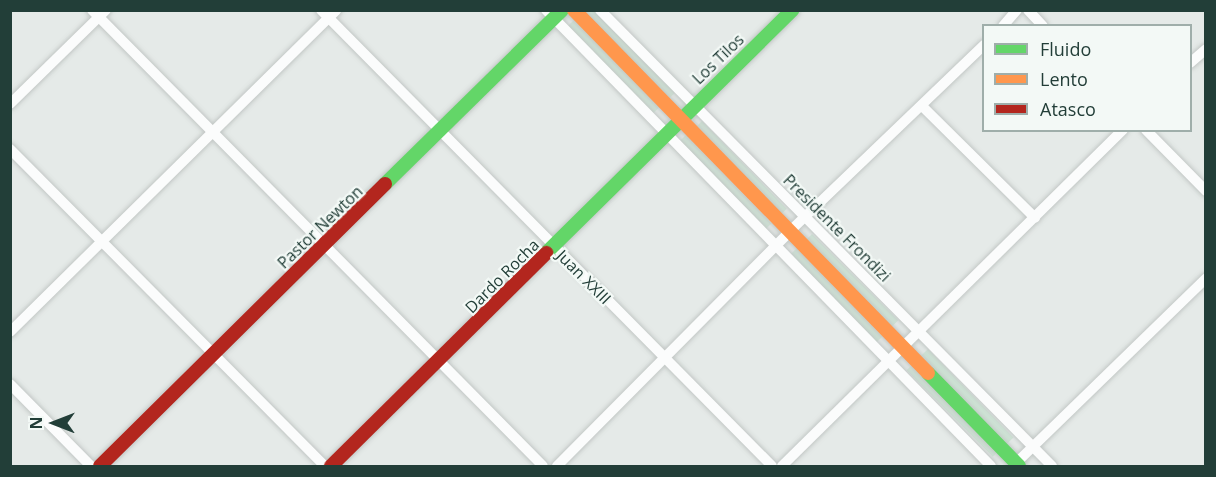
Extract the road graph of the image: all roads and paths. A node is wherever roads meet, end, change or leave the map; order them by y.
1 (573, 10) edge
2 (600, 10) edge
3 (792, 10) edge
4 (1017, 10) edge
5 (1028, 10) edge
6 (99, 13) edge
7 (328, 13) edge
8 (554, 13) edge
9 (1005, 24) edge
10 (1040, 24) edge
11 (982, 47) edge
12 (1206, 49) edge
13 (1192, 62) edge
14 (10, 104) edge
15 (694, 106) junction
16 (922, 106) junction
17 (680, 119) junction
18 (440, 131) junction
19 (213, 132) junction
20 (1121, 132) edge
21 (1148, 132) edge
22 (665, 133) junction
23 (10, 148) edge
24 (1206, 191) edge
25 (1035, 218) junction
26 (805, 220) junction
27 (790, 231) junction
28 (102, 241) junction
29 (324, 245) junction
30 (776, 246) junction
31 (555, 247) junction
32 (1206, 278) edge
33 (10, 332) edge
34 (917, 333) junction
35 (901, 349) junction
36 (214, 354) junction
37 (666, 359) junction
38 (439, 361) junction
39 (889, 361) junction
40 (10, 384) edge
41 (1031, 447) junction
42 (92, 466) edge
43 (100, 466) edge
44 (325, 466) edge
45 (331, 466) edge
46 (543, 466) edge
47 (557, 466) edge
48 (772, 466) edge
49 (782, 466) edge
50 (991, 466) edge
51 (1016, 466) edge
52 (1052, 466) edge

1 - 17 street
2 - 15 street, Presidente Frondizi
3 - 15 street, Los Tilos
4 - 9 street
5 - 10 street
6 - 14 street
6 - 19 street
7 - 18 street, Juan XXIII
7 - 19 street
8 - 18 street, Pastor Newton
8 - 22 street
11 - 16 street
12 - 13 street
15 - 17 street, Dardo Rocha
15 - 26 street, Presidente Frondizi
16 - 25 street
16 - 26 street
17 - 22 street, Dardo Rocha
17 - 27 street
18 - 29 street, Pastor Newton
18 - 31 street, Juan XXIII
19 - 28 street
19 - 29 street
20 - 25 street
21 - 24 street
22 - 30 street
22 - 31 street, Dardo Rocha
23 - 28 street
25 - 34 street
26 - 27 street
26 - 34 street, Presidente Frondizi
27 - 30 street
27 - 35 street
28 - 33 street
28 - 36 street
29 - 36 street, Pastor Newton
29 - 38 street
30 - 37 street
30 - 39 street
31 - 37 street, Juan XXIII
31 - 38 street, Dardo Rocha
32 - 41 street
34 - 35 street
34 - 41 street, Presidente Frondizi
35 - 39 street
35 - 51 street
36 - 43 street, Pastor Newton
36 - 44 street
37 - 47 street
37 - 48 street, Juan XXIII
38 - 45 street, Dardo Rocha
38 - 46 street
39 - 49 street
39 - 50 street
40 - 42 street
41 - 51 street
41 - 52 street, Presidente Frondizi

